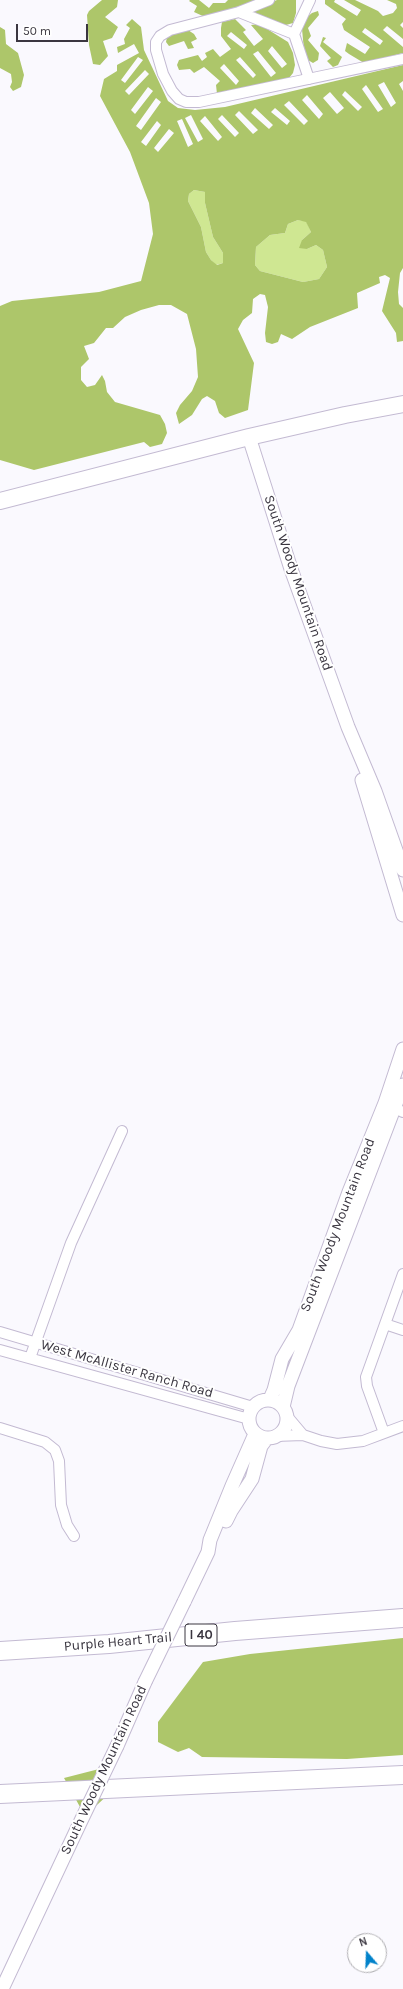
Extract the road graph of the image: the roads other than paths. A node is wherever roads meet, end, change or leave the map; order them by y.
1 (269, 0) edge
2 (310, 0) edge
3 (239, 12) junction
4 (294, 34) junction
5 (403, 59) edge
6 (309, 79) junction
7 (403, 404) edge
8 (249, 437) junction
9 (0, 501) edge
10 (348, 727) junction
11 (403, 870) edge
12 (403, 915) edge
13 (403, 1049) edge
14 (403, 1085) edge
15 (394, 1108) edge
16 (122, 1131) dead end
17 (403, 1274) edge
18 (385, 1324) junction
19 (403, 1330) edge
20 (0, 1332) edge
21 (35, 1343) junction
22 (0, 1350) edge
23 (30, 1358) junction
24 (270, 1399) junction
25 (285, 1411) junction
26 (251, 1413) junction
27 (403, 1426) edge
28 (0, 1428) edge
29 (384, 1433) junction
30 (303, 1435) junction
31 (266, 1436) junction
32 (74, 1536) dead end
33 (403, 1618) edge
34 (0, 1651) edge
35 (403, 1775) edge
36 (0, 1794) edge
37 (2, 1989) edge

1 - 3 street
2 - 4 street
3 - 4 street
3 - 6 street
4 - 6 street
5 - 6 street
7 - 8 main road
8 - 9 main road
8 - 10 street, South Woody Mountain Road
10 - 11 street, South Woody Mountain Road
10 - 12 street, South Woody Mountain Road
13 - 15 street, South Woody Mountain Road
14 - 15 street, South Woody Mountain Road
15 - 24 street, South Woody Mountain Road
15 - 25 street, South Woody Mountain Road
16 - 21 street
17 - 18 street
18 - 19 street
18 - 29 street
20 - 21 street, West McAllister Ranch Road
21 - 23 street
21 - 26 street, West McAllister Ranch Road
22 - 23 street, West McAllister Ranch Road
23 - 26 street, West McAllister Ranch Road
24 - 25 street
24 - 26 street
25 - 30 street
25 - 31 street
26 - 31 street
27 - 29 street
28 - 32 street
29 - 30 street
30 - 31 street
31 - 37 street, South Woody Mountain Road, bridge
33 - 34 highway, Purple Heart Trail / I 40
35 - 36 highway

